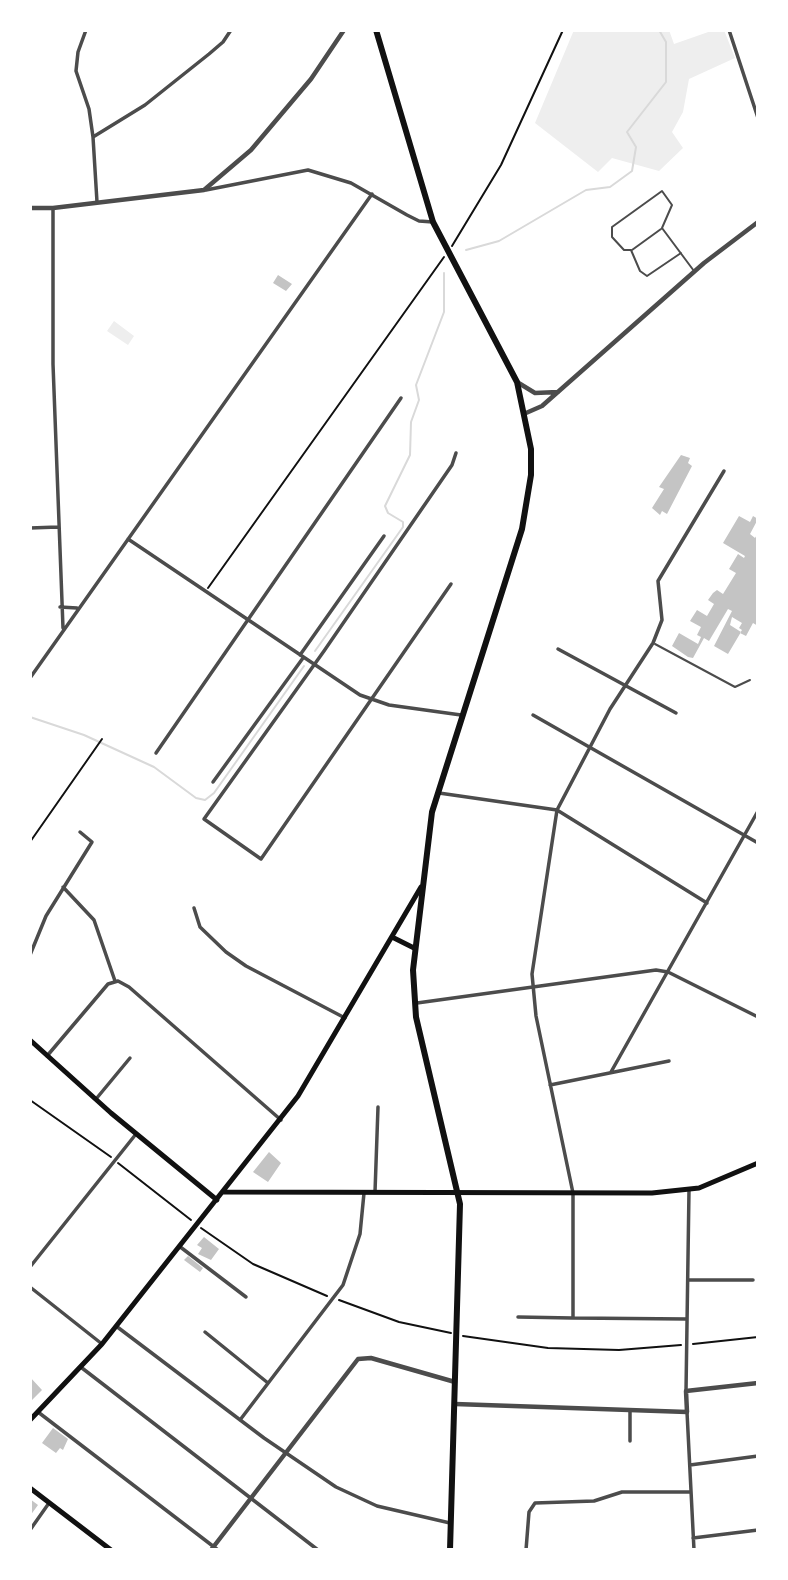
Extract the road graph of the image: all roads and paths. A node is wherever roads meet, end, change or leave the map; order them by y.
1 (86, 30) edge
2 (231, 30) edge
3 (344, 30) edge
4 (376, 30) edge
5 (563, 30) edge
6 (729, 30) edge
7 (758, 118) edge
8 (93, 137) junction
9 (204, 190) junction
10 (372, 194) junction
11 (97, 202) junction
12 (30, 208) edge
13 (53, 208) junction
14 (433, 222) junction
15 (758, 222) edge
16 (662, 228) junction
17 (452, 249) dead end
18 (631, 250) junction
19 (681, 253) junction
20 (445, 258) dead end
21 (694, 272) junction
22 (517, 382) junction
23 (559, 392) junction
24 (401, 398) dead end
25 (526, 413) junction
26 (456, 453) dead end
27 (724, 471) dead end
28 (58, 527) junction
29 (30, 528) edge
30 (384, 536) dead end
31 (128, 539) junction
32 (451, 584) dead end
33 (205, 591) junction
34 (60, 607) junction
35 (77, 608) junction
36 (248, 618) junction
37 (63, 628) junction
38 (653, 643) junction
39 (558, 649) dead end
40 (301, 657) junction
41 (314, 665) junction
42 (30, 678) edge
43 (750, 680) dead end
44 (624, 687) junction
45 (372, 701) junction
46 (676, 713) dead end
47 (461, 715) junction
48 (533, 715) dead end
49 (102, 739) dead end
50 (589, 747) junction
51 (156, 753) dead end
52 (212, 782) dead end
53 (437, 793) junction
54 (557, 810) junction
55 (758, 811) edge
56 (80, 832) dead end
57 (744, 835) junction
58 (30, 842) edge
59 (758, 843) edge
60 (63, 887) junction
61 (421, 887) junction
62 (706, 904) junction
63 (194, 908) dead end
64 (392, 937) junction
65 (414, 948) junction
66 (30, 954) edge
67 (668, 972) junction
68 (115, 982) junction
69 (532, 988) junction
70 (414, 1003) junction
71 (758, 1017) edge
72 (345, 1018) junction
73 (30, 1040) edge
74 (47, 1056) junction
75 (130, 1058) dead end
76 (669, 1061) dead end
77 (611, 1073) junction
78 (550, 1085) junction
79 (96, 1099) junction
80 (378, 1107) dead end
81 (281, 1119) junction
82 (136, 1134) junction
83 (758, 1163) edge
84 (690, 1190) junction
85 (224, 1192) junction
86 (364, 1193) junction
87 (375, 1193) junction
88 (458, 1193) junction
89 (573, 1193) junction
90 (217, 1200) junction
91 (202, 1229) dead end
92 (179, 1246) junction
93 (30, 1267) edge
94 (688, 1280) junction
95 (753, 1280) dead end
96 (30, 1287) edge
97 (246, 1297) dead end
98 (334, 1298) junction
99 (518, 1317) dead end
100 (573, 1318) junction
101 (687, 1319) junction
102 (116, 1326) junction
103 (205, 1332) dead end
104 (456, 1334) junction
105 (758, 1337) edge
106 (102, 1344) junction
107 (687, 1345) junction
108 (82, 1367) junction
109 (455, 1382) junction
110 (758, 1382) edge
111 (268, 1383) junction
112 (687, 1391) junction
113 (455, 1404) junction
114 (630, 1410) junction
115 (38, 1412) junction
116 (687, 1412) junction
117 (30, 1420) edge
118 (240, 1420) junction
119 (630, 1441) dead end
120 (287, 1453) junction
121 (758, 1456) edge
122 (690, 1465) junction
123 (30, 1488) edge
124 (691, 1492) junction
125 (252, 1498) junction
126 (49, 1503) junction
127 (452, 1523) junction
128 (30, 1530) edge
129 (758, 1530) edge
130 (693, 1538) junction
131 (214, 1549) edge
132 (111, 1550) edge
133 (318, 1550) edge
134 (450, 1550) edge
135 (526, 1550) edge
136 (694, 1550) edge

1 - 8 street
2 - 8 street
3 - 9 street
4 - 14 main road
5 - 17 path
6 - 7 street
8 - 11 street
9 - 10 street
9 - 11 street
10 - 14 street
10 - 31 street
11 - 13 street
12 - 13 street
13 - 28 street
14 - 22 main road
15 - 21 street
16 - 18 lane
16 - 18 lane
16 - 19 lane
18 - 19 lane
19 - 21 lane
20 - 33 path
21 - 23 street
22 - 23 street
22 - 25 main road
23 - 25 street
24 - 36 street
25 - 47 main road
26 - 41 street
27 - 38 street
28 - 29 street
28 - 34 street
30 - 40 street
31 - 33 street
31 - 35 street
32 - 45 street
33 - 36 street
34 - 35 street
34 - 37 street
35 - 37 street
36 - 40 street
36 - 51 street
37 - 42 street
38 - 43 lane
38 - 44 street
39 - 44 street
40 - 41 street
40 - 52 street
41 - 45 street
41 - 45 street
44 - 46 street
44 - 50 street
45 - 47 street
47 - 53 main road
48 - 50 street
49 - 58 path
50 - 54 street
50 - 57 street
53 - 54 street
53 - 61 main road
54 - 62 street
54 - 69 street
55 - 57 street
56 - 60 street
57 - 59 street
57 - 62 street
60 - 66 street
60 - 68 street
61 - 64 main road
61 - 65 main road
62 - 67 street
63 - 72 street
64 - 65 main road
64 - 72 main road
65 - 70 main road
67 - 69 street
67 - 71 street
67 - 77 street
68 - 74 street
68 - 81 street
69 - 70 street
69 - 78 street
70 - 88 main road
72 - 81 main road
73 - 74 main road
74 - 79 main road
75 - 79 street
76 - 77 street
77 - 78 street
78 - 89 street
79 - 82 main road
80 - 87 street
81 - 85 main road
82 - 90 main road
82 - 93 street
83 - 84 main road
84 - 89 main road
84 - 94 street
85 - 86 main road
85 - 90 main road
86 - 87 main road
86 - 98 street
87 - 88 main road
88 - 89 main road
88 - 104 main road
89 - 100 street
90 - 92 main road
91 - 98 path
92 - 97 street
92 - 102 main road
94 - 95 street
94 - 101 street
96 - 106 street
98 - 104 path
98 - 111 street
99 - 100 street
100 - 101 street
101 - 107 street
102 - 106 main road
102 - 118 street
103 - 111 street
104 - 107 path
104 - 109 main road
105 - 107 path
106 - 108 main road
107 - 112 street
108 - 115 main road
108 - 125 street
109 - 113 main road
109 - 120 street
110 - 112 street
111 - 118 street
112 - 116 street
113 - 114 street
113 - 127 main road
114 - 116 street
114 - 119 street
115 - 117 main road
115 - 131 street
116 - 122 street
118 - 120 street
120 - 125 street
120 - 127 street
121 - 122 street
122 - 124 street
123 - 126 main road
124 - 130 street
124 - 135 street
125 - 131 street
125 - 133 street
126 - 128 street
126 - 132 main road
127 - 134 main road
129 - 130 street
130 - 136 street

